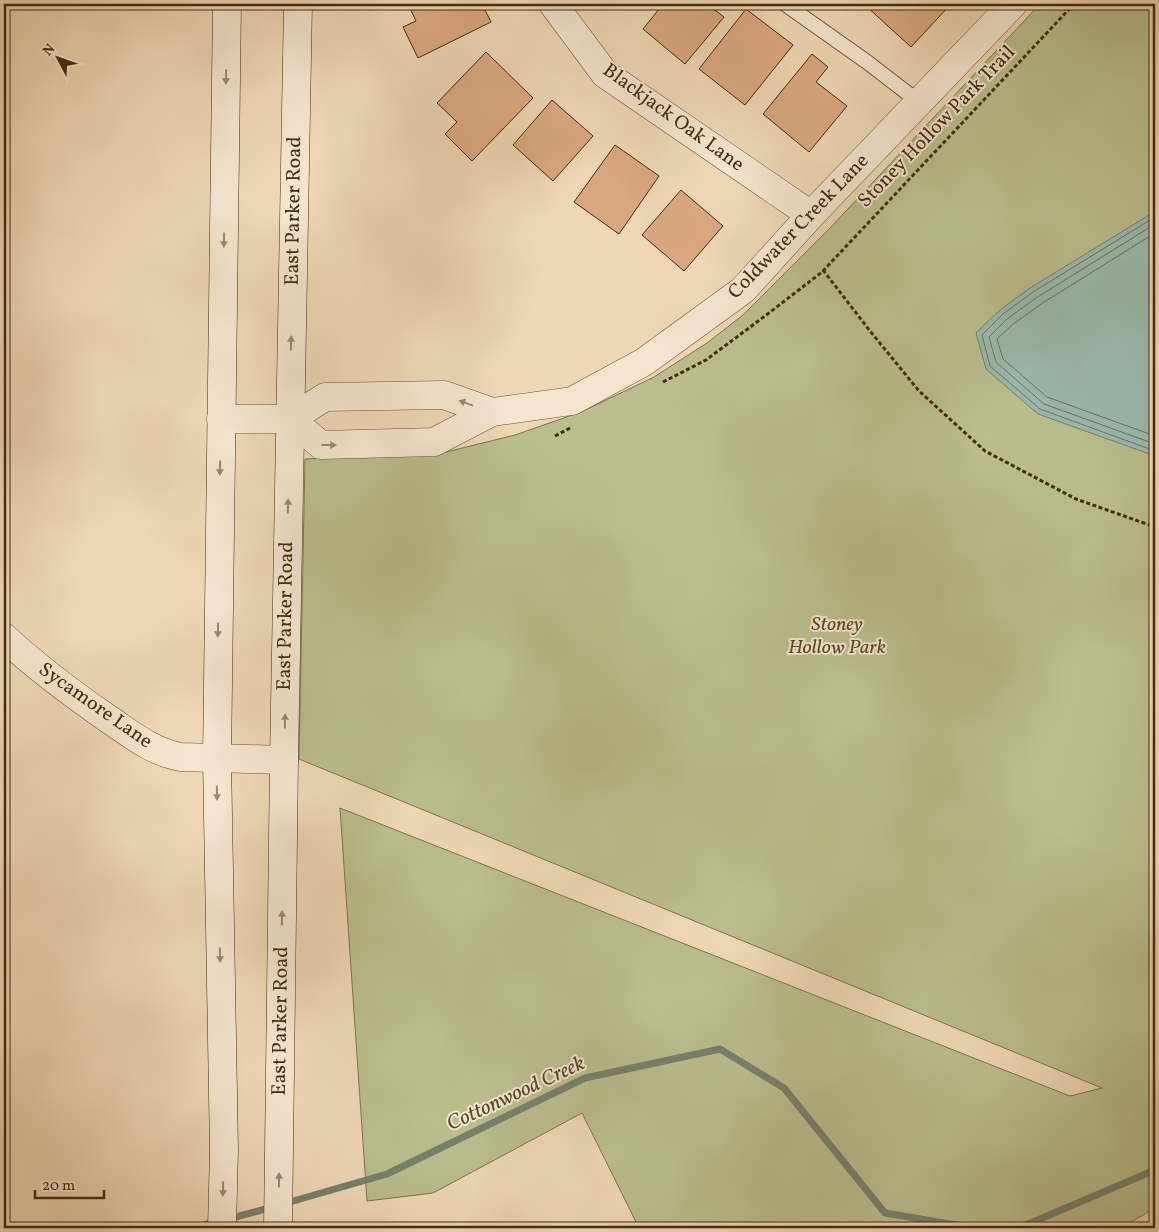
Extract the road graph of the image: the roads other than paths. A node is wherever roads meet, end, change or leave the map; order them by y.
1 (227, 4) edge
2 (298, 4) edge
3 (553, 4) edge
4 (785, 4) edge
5 (1013, 4) edge
6 (919, 102) junction
7 (811, 215) junction
8 (492, 412) junction
9 (221, 419) junction
10 (290, 419) junction
11 (4, 638) edge
12 (217, 759) junction
13 (284, 760) junction
14 (222, 1228) edge
15 (278, 1228) edge

1 -> 9 main road
10 -> 2 main road, East Parker Road
3 - 7 main road, Blackjack Oak Lane
4 - 6 lane
5 - 6 main road, Coldwater Creek Lane
6 - 7 main road, Coldwater Creek Lane
7 - 8 main road, Coldwater Creek Lane
8 -> 10 main road, Coldwater Creek Lane
10 -> 8 main road, Coldwater Creek Lane
9 - 10 main road
9 -> 12 main road
13 -> 10 main road, East Parker Road
11 - 12 main road, Sycamore Lane
12 - 13 main road, Sycamore Lane
12 -> 14 main road
15 -> 13 main road, East Parker Road

